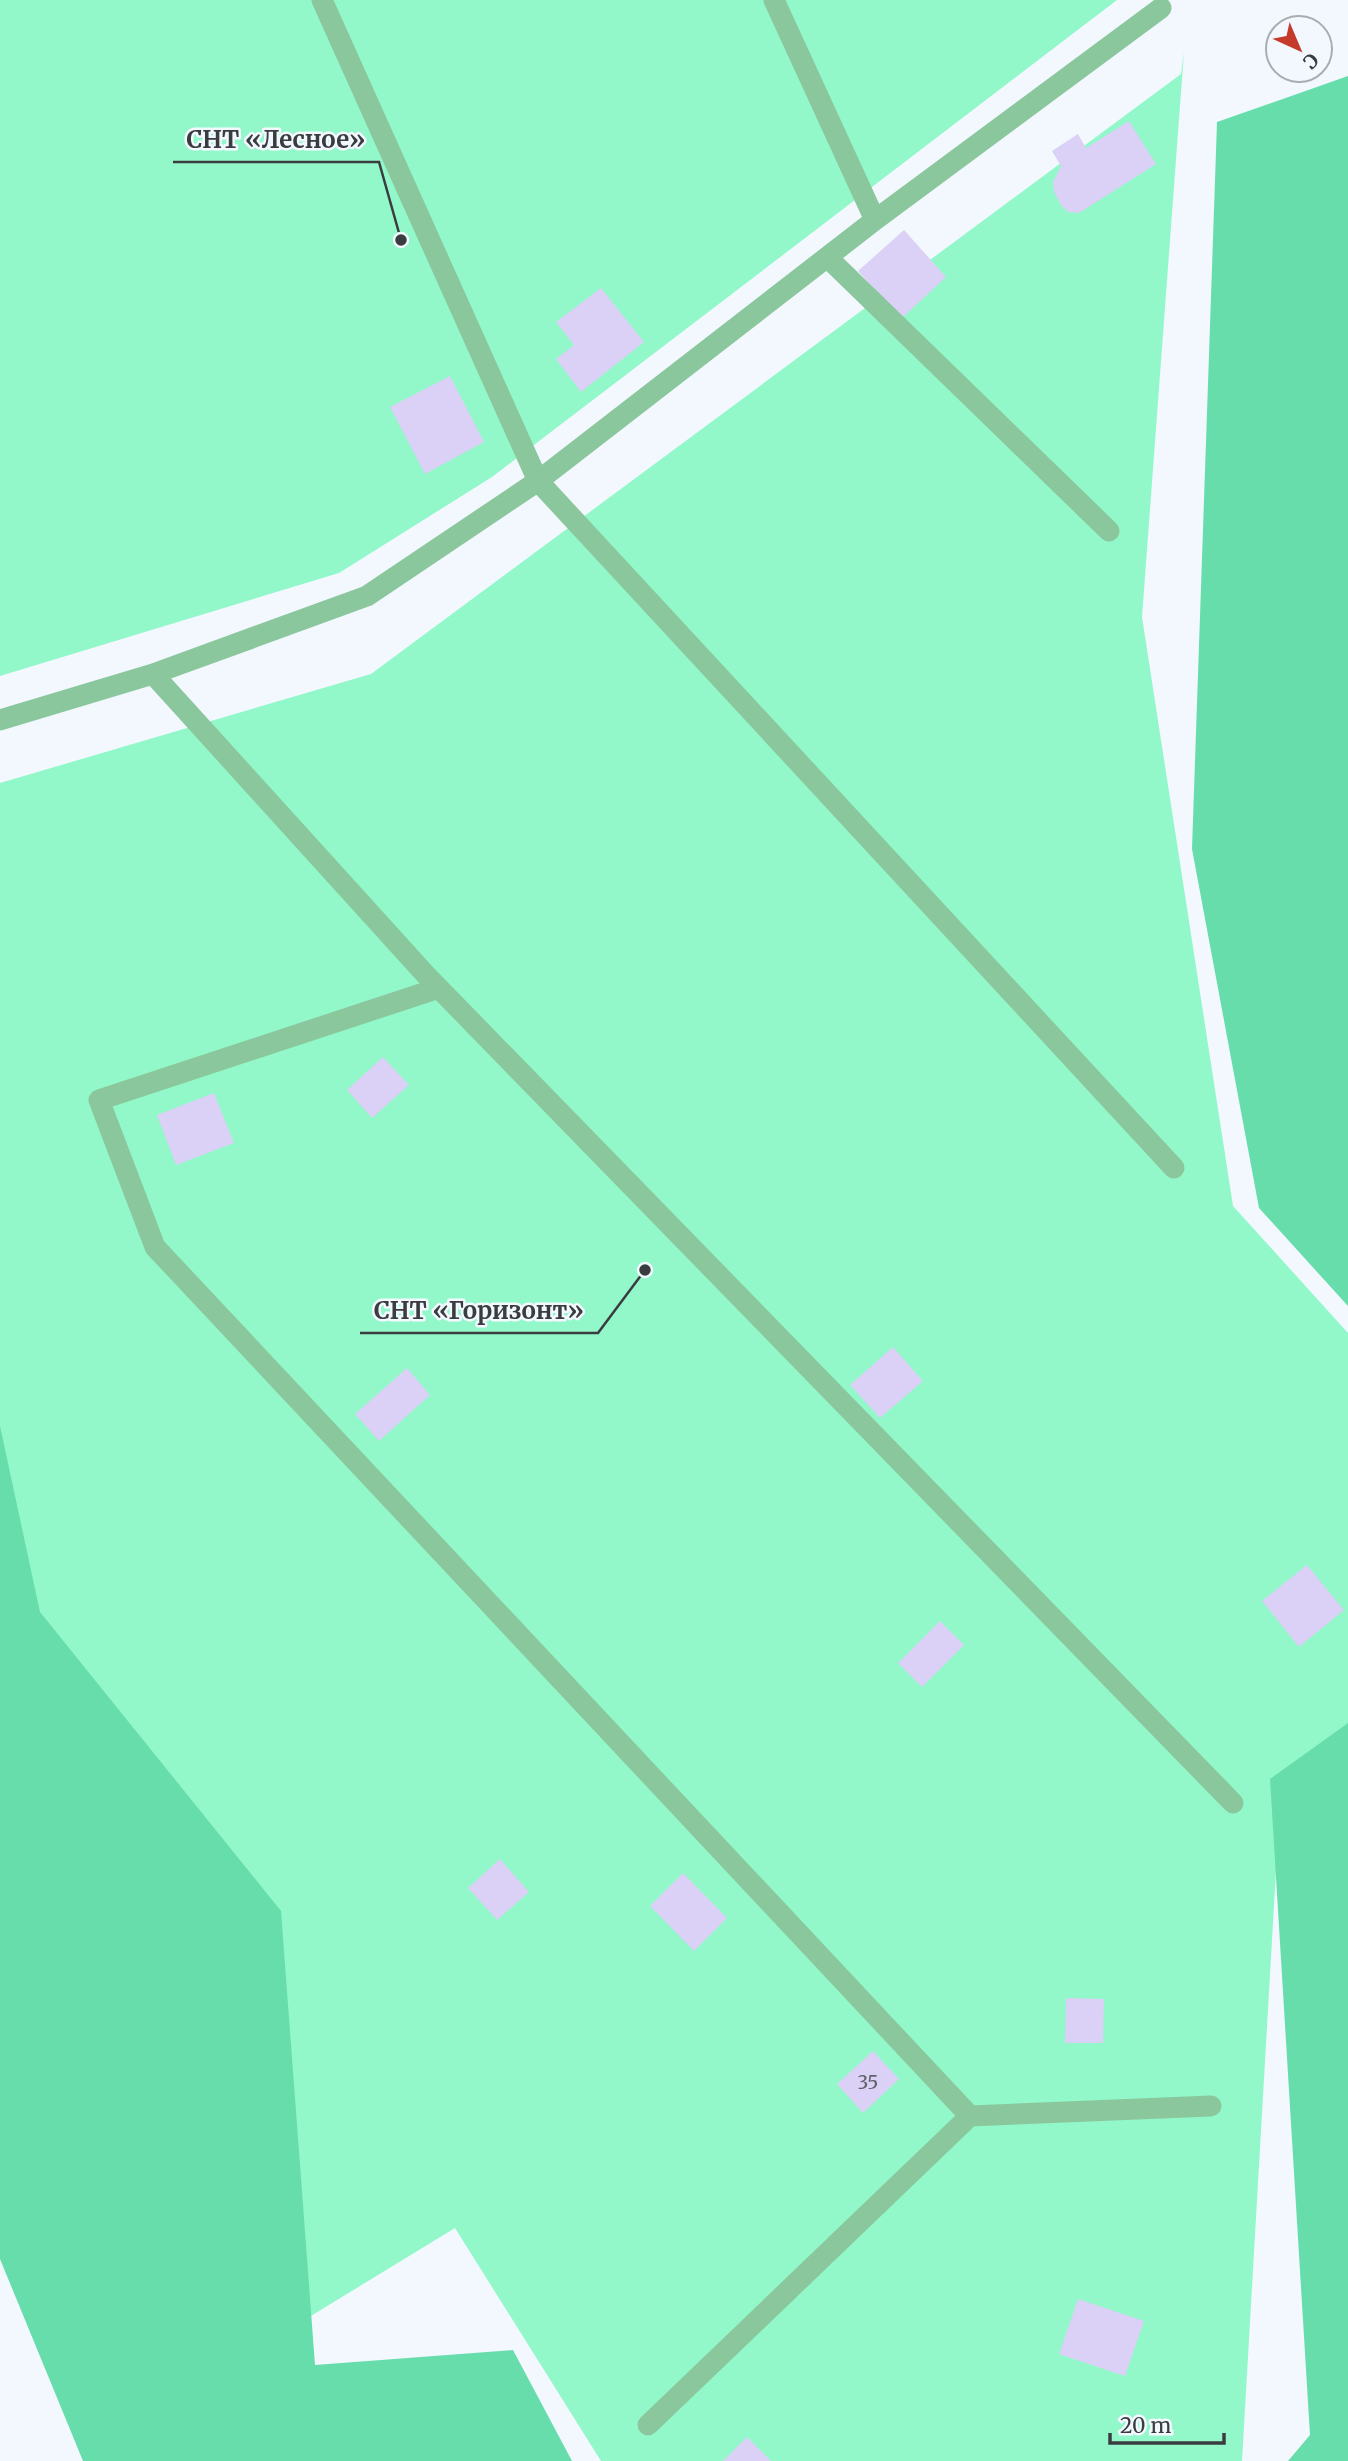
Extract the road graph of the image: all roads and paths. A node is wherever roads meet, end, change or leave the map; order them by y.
1 (322, 0) edge
2 (774, 0) edge
3 (1161, 8) dead end
4 (875, 220) junction
5 (827, 257) junction
6 (538, 481) junction
7 (1109, 531) dead end
8 (153, 674) junction
9 (0, 720) edge
10 (439, 988) junction
11 (1174, 1168) dead end
12 (1233, 1803) dead end
13 (1211, 2106) dead end
14 (970, 2116) junction
15 (648, 2425) dead end

1 - 6 street
2 - 4 street
3 - 4 street
4 - 5 street
5 - 6 street
5 - 7 street
6 - 8 street
6 - 11 street
8 - 9 street
8 - 10 street
10 - 12 street
10 - 14 street
13 - 14 street
14 - 15 street

